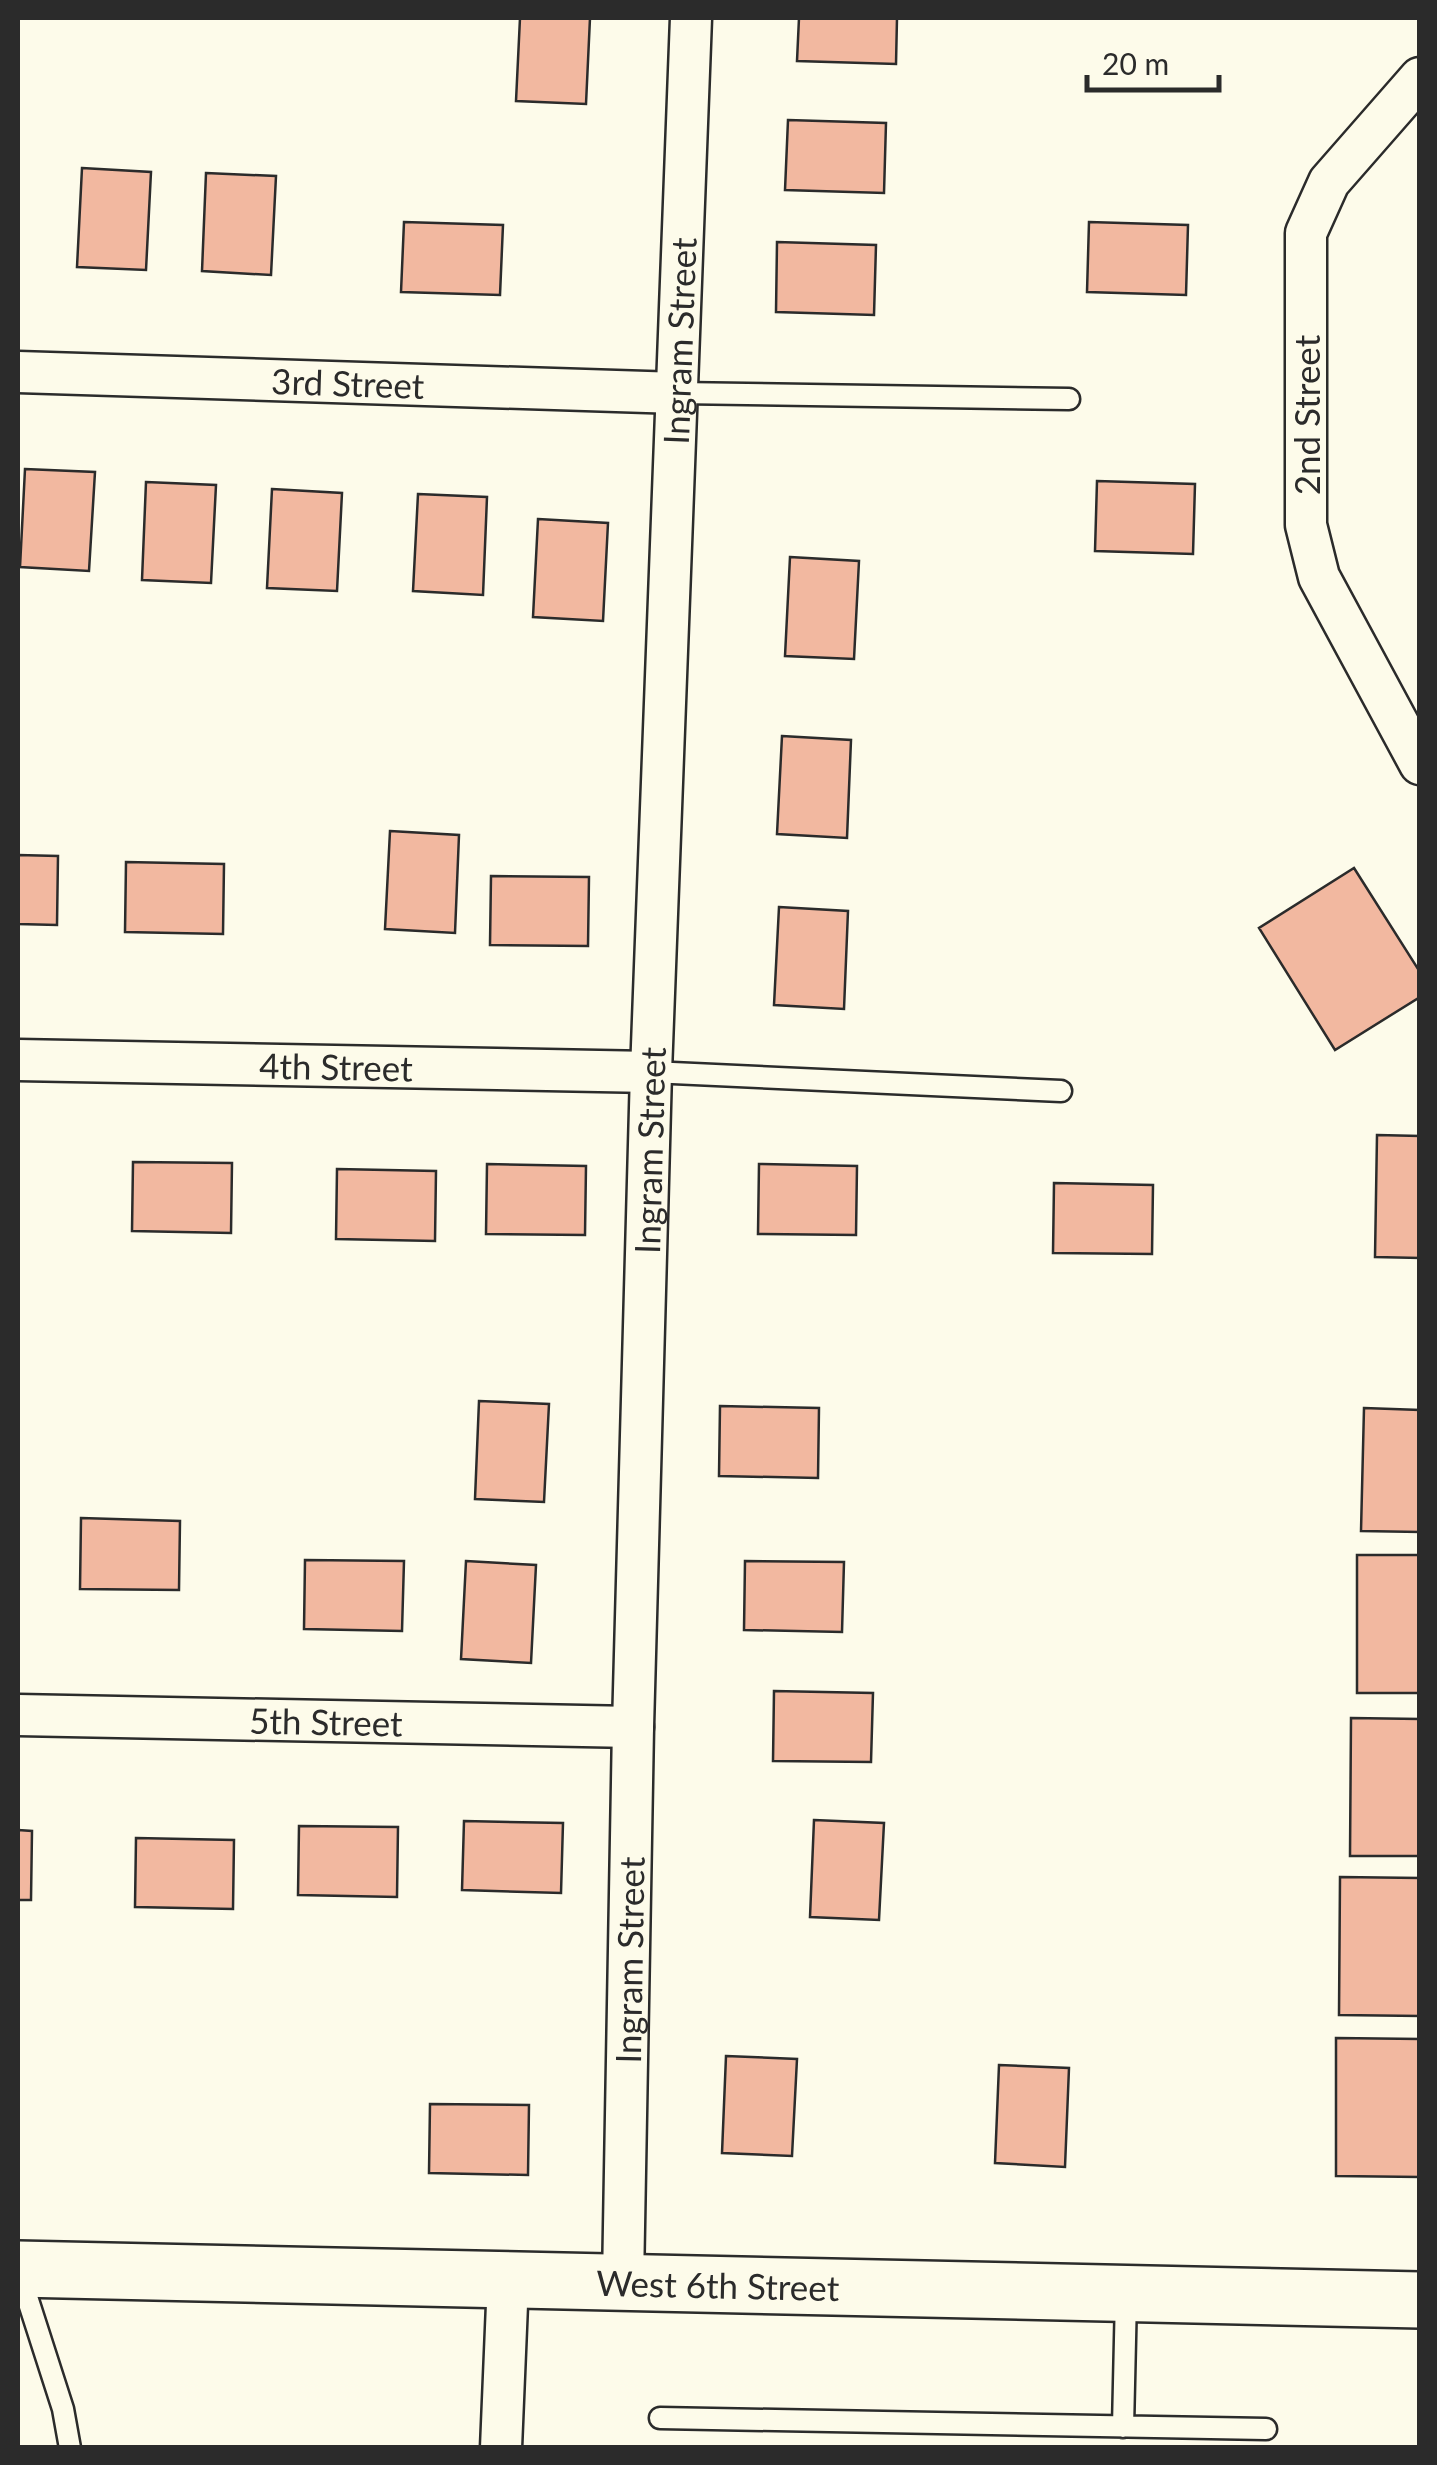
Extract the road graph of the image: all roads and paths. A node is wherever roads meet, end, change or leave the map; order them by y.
1 (691, 18) edge
2 (1420, 78) edge
3 (18, 372) edge
4 (678, 393) junction
5 (1069, 400) dead end
6 (1420, 764) edge
7 (18, 1060) edge
8 (651, 1072) junction
9 (1061, 1091) dead end
10 (18, 1715) edge
11 (633, 1726) junction
12 (18, 2269) edge
13 (508, 2280) junction
14 (623, 2282) junction
15 (1126, 2294) junction
16 (1420, 2300) edge
17 (660, 2418) dead end
18 (1123, 2427) junction
19 (1266, 2428) dead end
20 (70, 2448) edge
21 (500, 2448) edge

1 - 4 street, Ingram Street
2 - 6 street, 2nd Street
3 - 4 street, 3rd Street
4 - 5 lane
4 - 8 street, Ingram Street
7 - 8 street, 4th Street
8 - 9 lane
8 - 11 street, Ingram Street
10 - 11 street, 5th Street
11 - 14 street, Ingram Street
12 - 13 street, West 6th Street
12 - 20 lane
13 - 14 street, West 6th Street
13 - 21 street
14 - 15 street, West 6th Street
15 - 16 street, West 6th Street
15 - 18 lane
17 - 18 lane
18 - 19 lane

